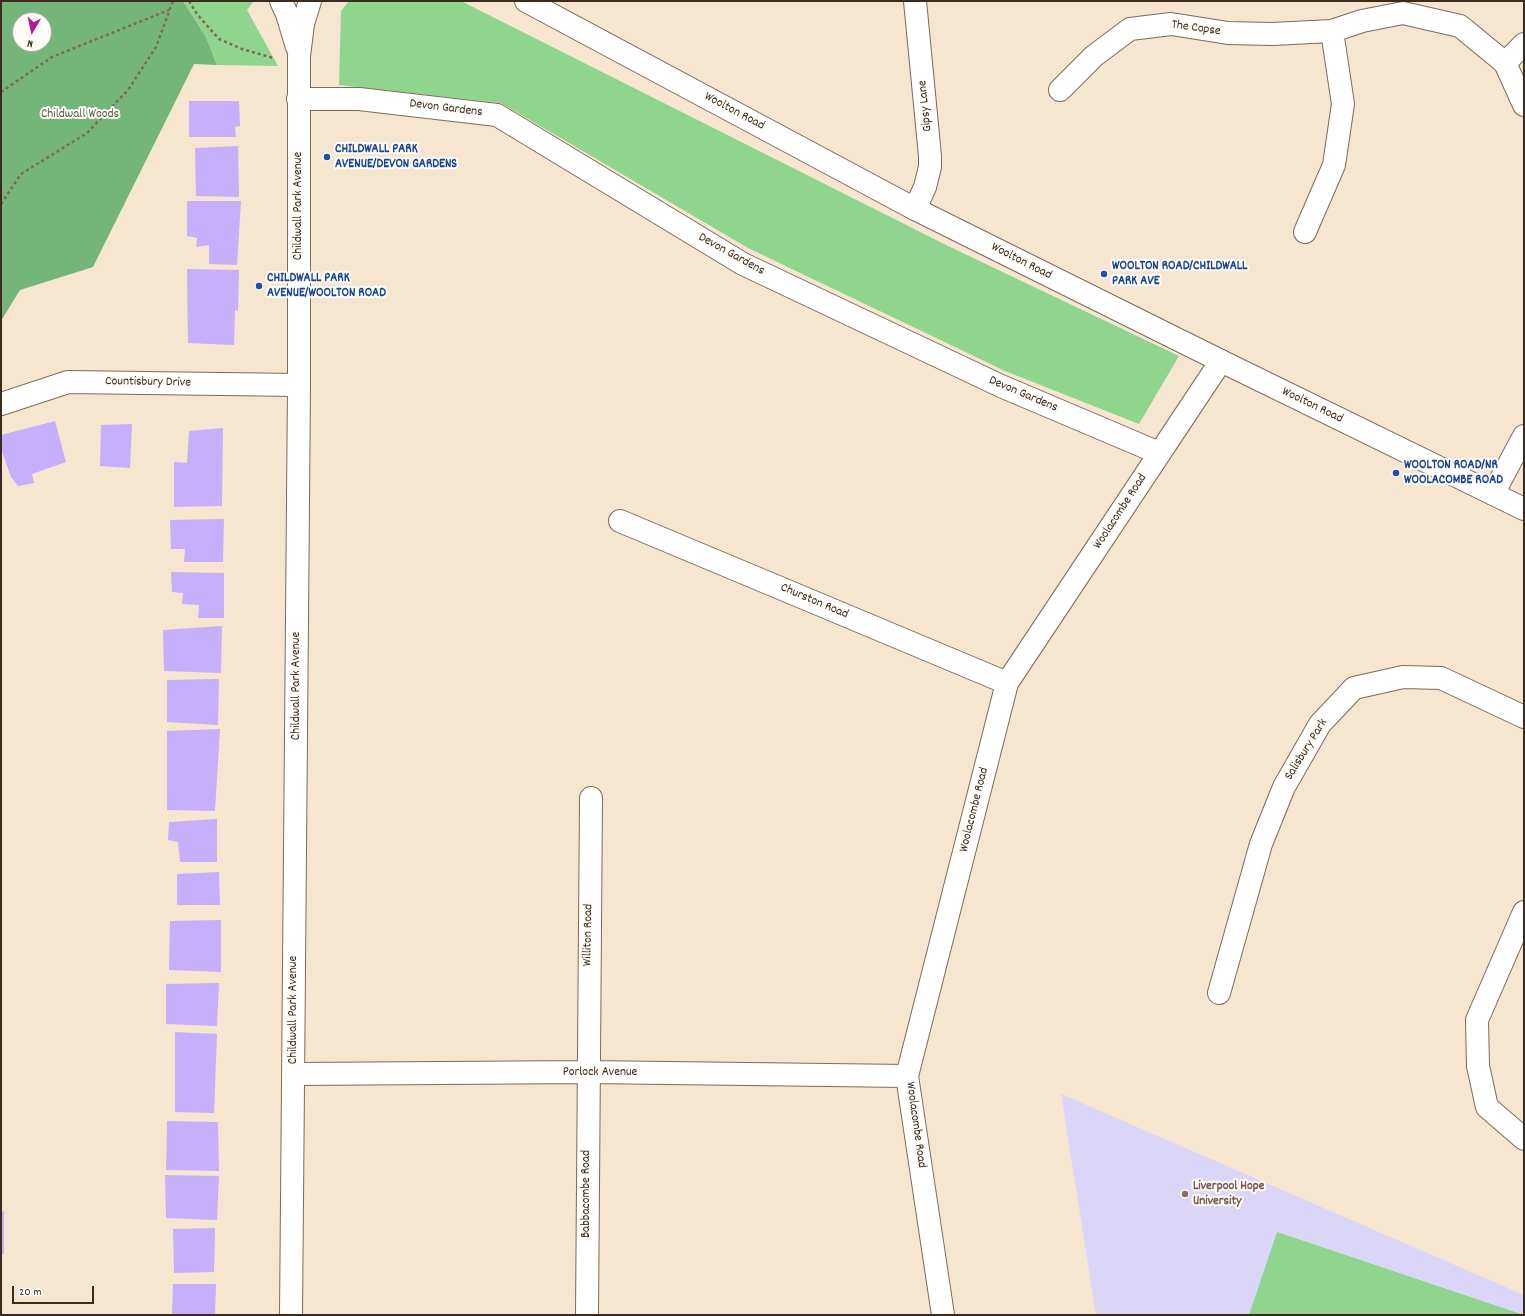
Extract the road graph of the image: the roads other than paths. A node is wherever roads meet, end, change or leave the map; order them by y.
1 (281, 1) edge
2 (310, 1) edge
3 (526, 1) edge
4 (915, 1) edge
5 (1332, 31) junction
6 (1524, 44) edge
7 (299, 60) junction
8 (1505, 63) junction
9 (1060, 90) dead end
10 (298, 99) junction
11 (1524, 105) edge
12 (915, 209) junction
13 (1305, 232) dead end
14 (1221, 362) junction
15 (299, 385) junction
16 (1, 404) edge
17 (1524, 436) edge
18 (1159, 453) junction
19 (1493, 494) junction
20 (1524, 509) edge
21 (620, 521) dead end
22 (1007, 683) junction
23 (1524, 717) edge
24 (591, 798) dead end
25 (1524, 912) edge
26 (1219, 993) dead end
27 (588, 1072) junction
28 (294, 1074) junction
29 (907, 1076) junction
30 (1524, 1139) edge
31 (291, 1315) edge
32 (587, 1315) edge
33 (943, 1315) edge

1 - 7 street, Childwall Park Avenue
2 - 7 street, Childwall Park Avenue
3 - 12 street, Woolton Road
4 - 12 street, Gipsy Lane
5 - 8 street, The Copse
5 - 9 street, The Copse
5 - 13 street
6 - 8 street
7 - 10 street, Childwall Park Avenue
8 - 11 street, The Copse
10 - 15 street, Childwall Park Avenue
10 - 18 street, Devon Gardens
12 - 14 street, Woolton Road
14 - 18 street, Woolacombe Road
14 - 19 street, Woolton Road
15 - 16 street, Countisbury Drive
15 - 28 street, Childwall Park Avenue
17 - 19 street
18 - 22 street, Woolacombe Road
19 - 20 street, Woolton Road
21 - 22 street, Churston Road
22 - 29 street, Woolacombe Road
23 - 26 street, Salisbury Park
24 - 27 street, Williton Road
25 - 30 street
27 - 28 street, Porlock Avenue
27 - 29 street, Porlock Avenue
27 - 32 street, Babbacombe Road
28 - 31 street, Childwall Park Avenue
29 - 33 street, Woolacombe Road

